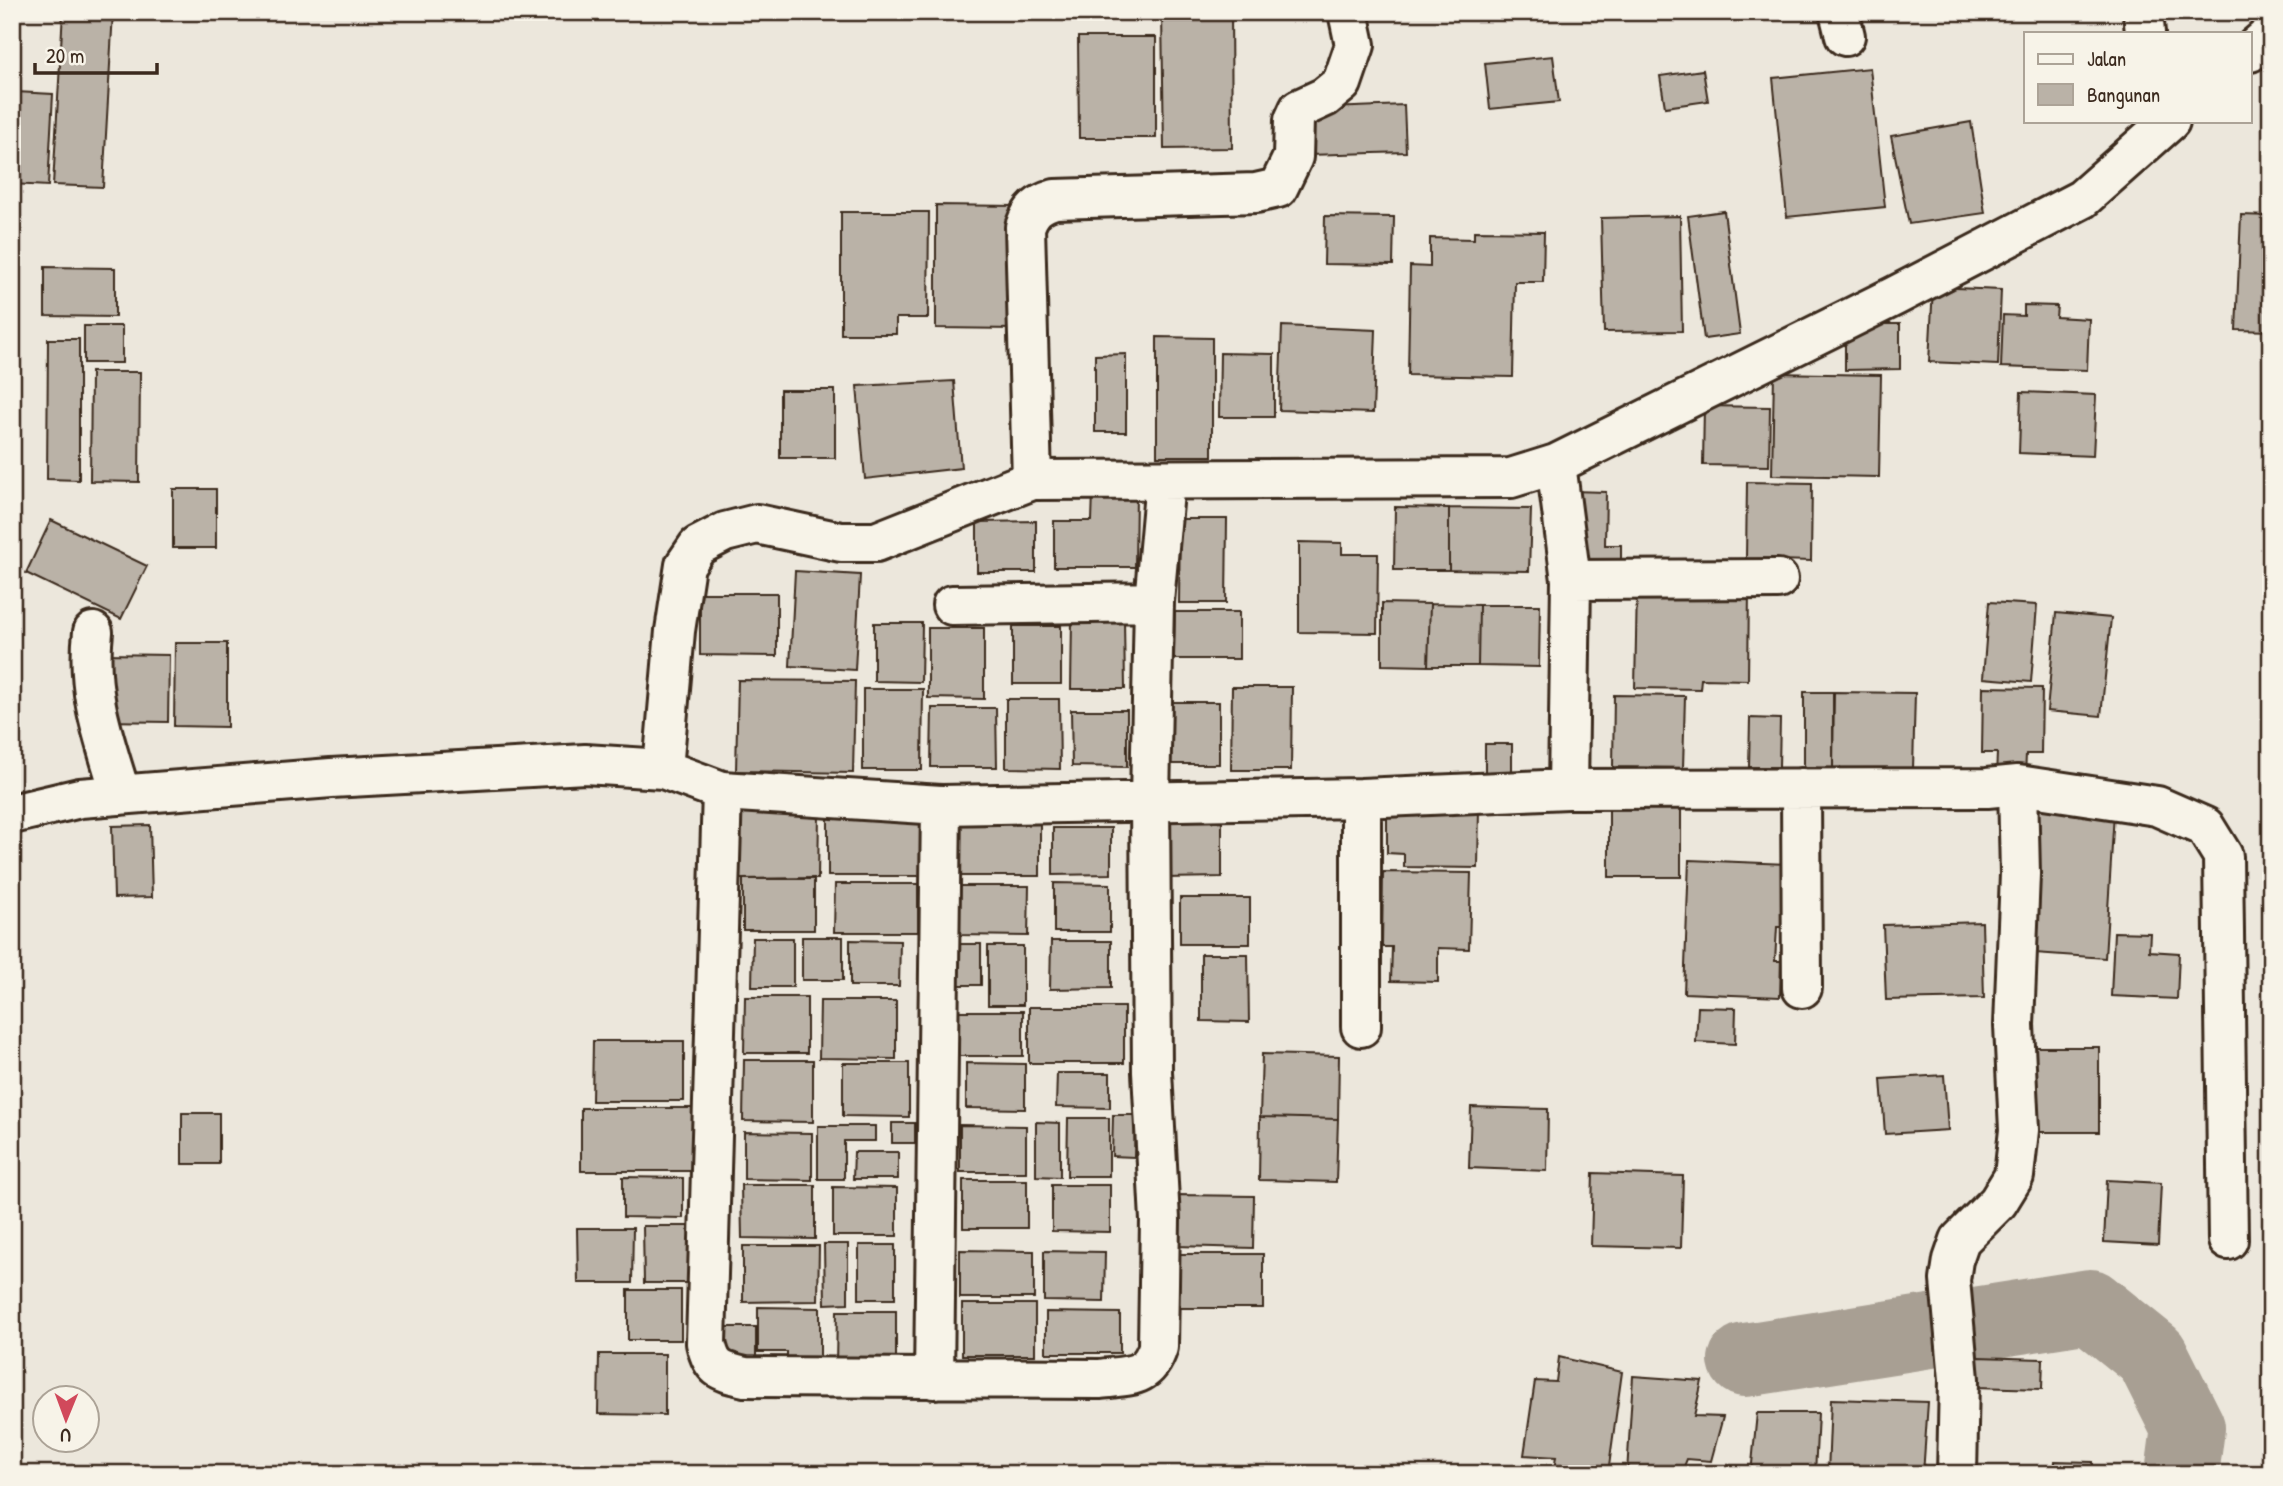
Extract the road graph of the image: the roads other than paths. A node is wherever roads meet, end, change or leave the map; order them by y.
1 (1348, 12) edge
2 (2143, 12) edge
3 (2145, 32) edge
4 (2271, 34) edge
5 (2252, 50) edge
6 (2160, 125) edge
7 (1556, 464) junction
8 (1032, 480) junction
9 (1165, 481) junction
10 (1778, 579) dead end
11 (1570, 580) junction
12 (1154, 602) junction
13 (952, 605) dead end
14 (93, 632) dead end
15 (663, 769) junction
16 (2018, 786) junction
17 (1801, 788) junction
18 (1568, 789) junction
19 (722, 791) junction
20 (121, 795) junction
21 (1361, 798) junction
22 (1150, 800) junction
23 (941, 805) junction
24 (20, 812) edge
25 (1802, 988) dead end
26 (1361, 1027) dead end
27 (2228, 1240) dead end
28 (934, 1379) junction
29 (1957, 1474) edge

1 - 8 street
2 - 3 street
4 - 5 street
6 - 7 street
7 - 9 street
7 - 11 street
8 - 9 street
8 - 15 street
9 - 12 street
10 - 11 street
11 - 18 street
12 - 13 street
12 - 22 street
14 - 20 street
15 - 19 street
15 - 20 street
16 - 17 street
16 - 27 street
16 - 29 street
17 - 18 street
17 - 25 street
18 - 21 street
19 - 23 street
19 - 28 street
20 - 24 street
21 - 22 street
21 - 26 street
22 - 23 street
22 - 28 street
23 - 28 street

